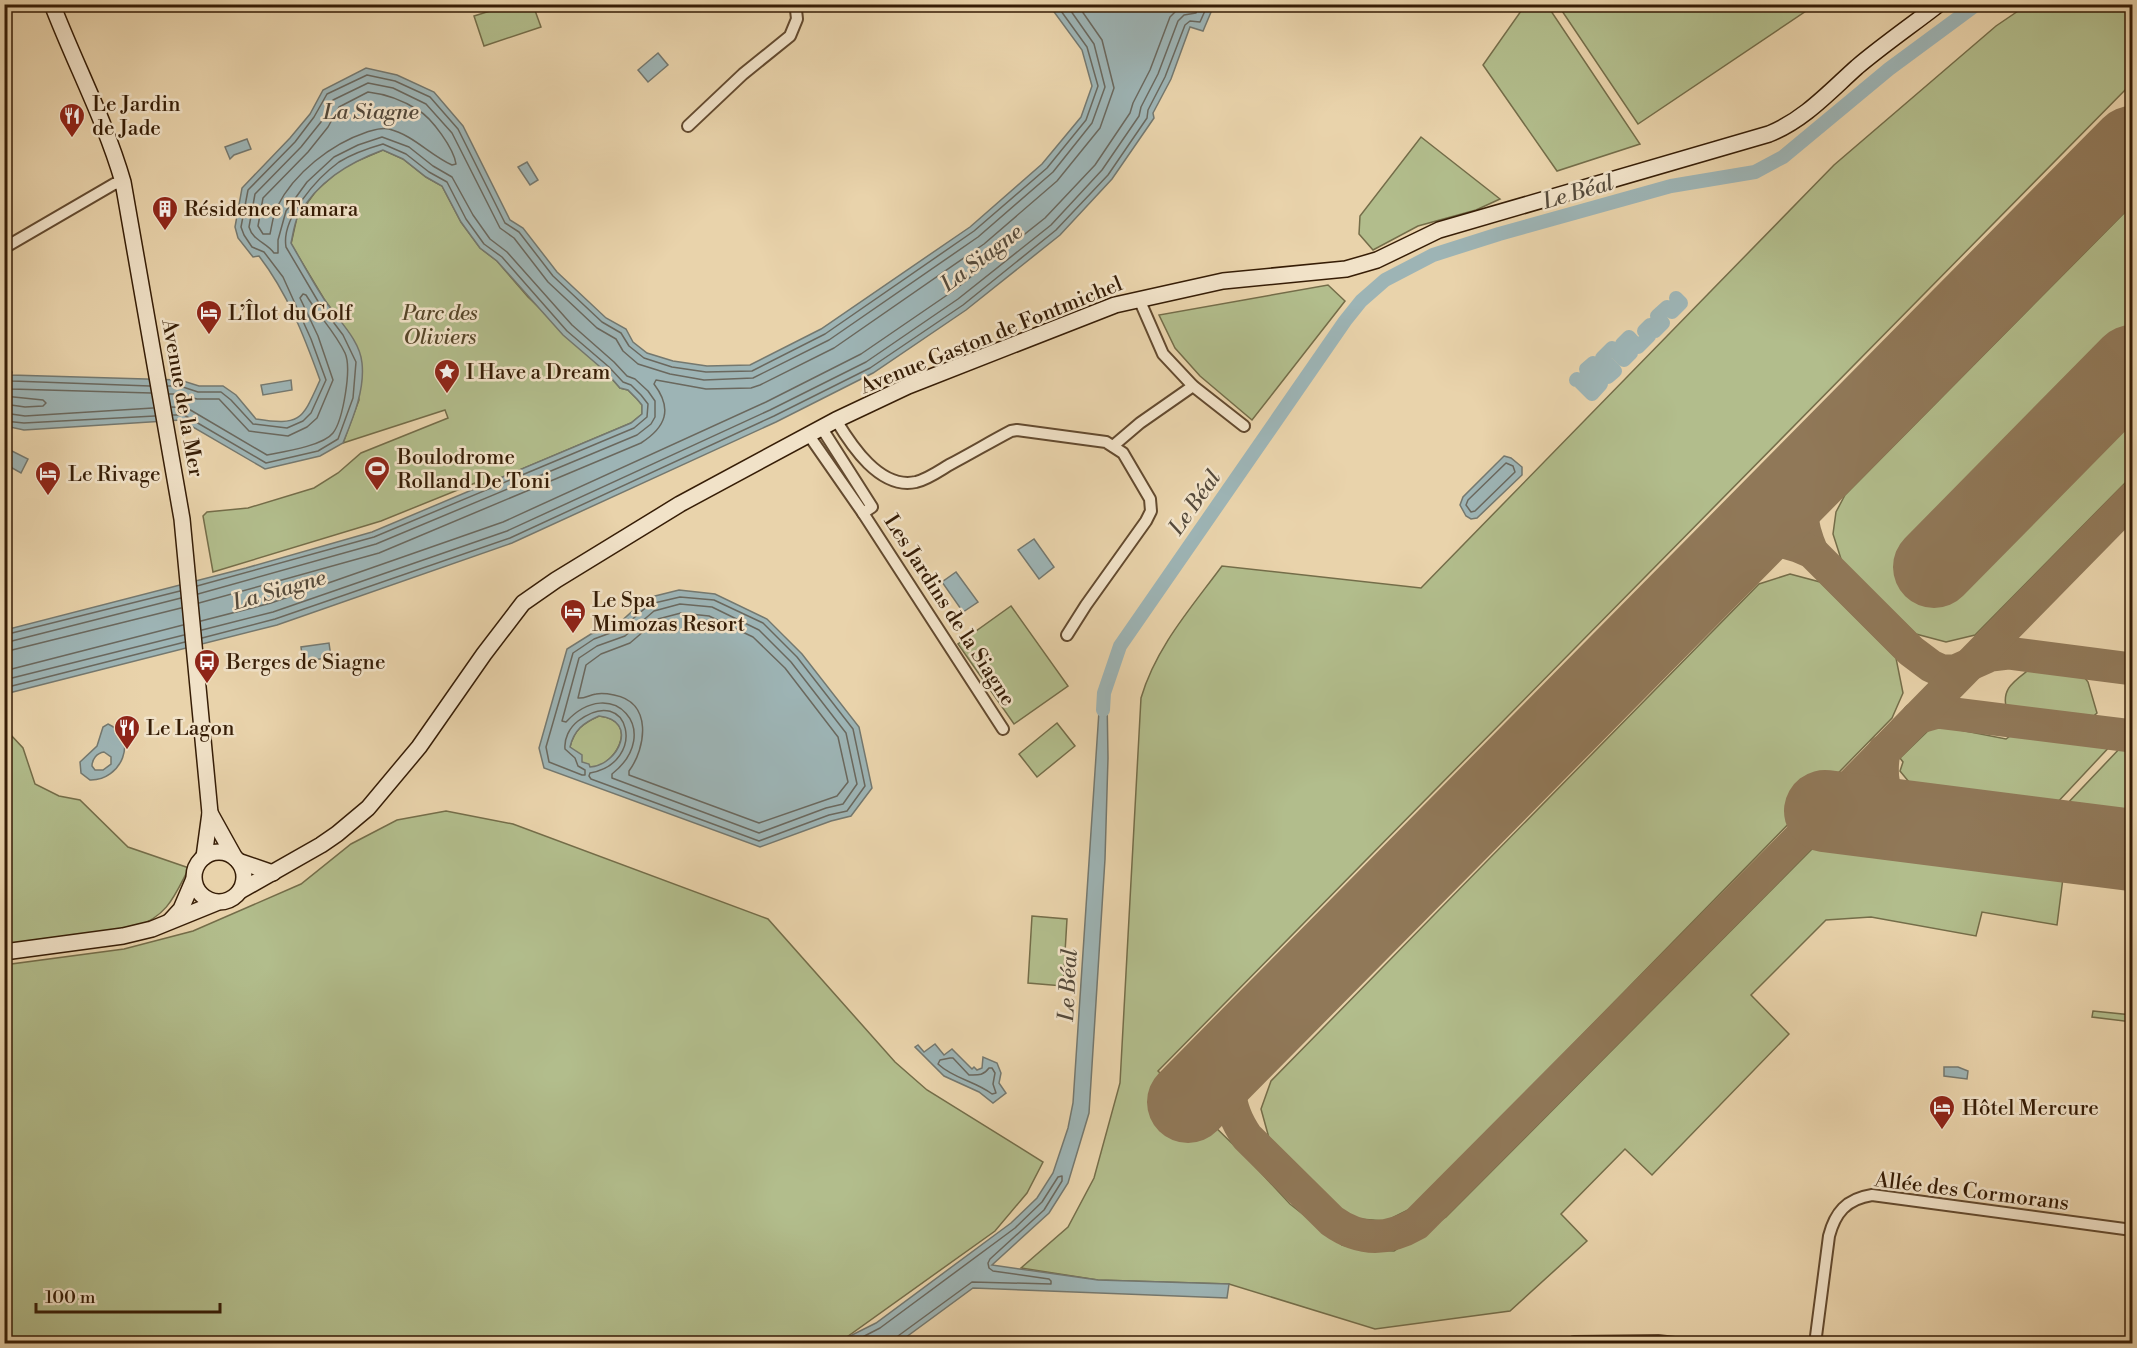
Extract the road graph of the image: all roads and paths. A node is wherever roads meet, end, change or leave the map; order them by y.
1 (52, 4) edge
2 (793, 4) edge
3 (1939, 4) edge
4 (688, 126) dead end
5 (123, 182) junction
6 (4, 248) edge
7 (1139, 299) junction
8 (1193, 387) junction
9 (836, 420) junction
10 (1244, 426) dead end
11 (815, 430) junction
12 (1113, 446) junction
13 (1068, 636) dead end
14 (1003, 729) dead end
15 (210, 813) junction
16 (204, 857) junction
17 (236, 860) junction
18 (273, 873) junction
19 (194, 880) junction
20 (240, 891) junction
21 (216, 903) junction
22 (165, 925) junction
23 (4, 952) edge
24 (2133, 1230) edge
25 (1574, 1342) edge
26 (1683, 1344) edge
27 (1815, 1344) edge

1 - 5 main road, Avenue de la Mer
2 - 4 street
3 - 7 main road, Avenue Gaston de Fontmichel
5 - 6 street
5 - 15 main road, Avenue de la Mer
7 - 8 street
7 - 9 main road, Avenue Gaston de Fontmichel
8 - 10 street
8 - 12 street
9 - 11 main road, Avenue Gaston de Fontmichel
9 - 12 street
11 - 14 street, Les Jardins de la Siagne
11 - 18 main road, Avenue Gaston de Fontmichel
12 - 13 street
15 - 16 main road
15 - 17 main road
16 - 17 main road
16 - 19 main road
17 - 18 main road
17 - 20 main road
18 - 20 main road, Avenue Gaston de Fontmichel
19 - 21 main road
19 - 22 main road
20 - 21 main road
21 - 22 main road
22 - 23 main road
24 - 27 street, Allée des Cormorans
25 - 26 street

